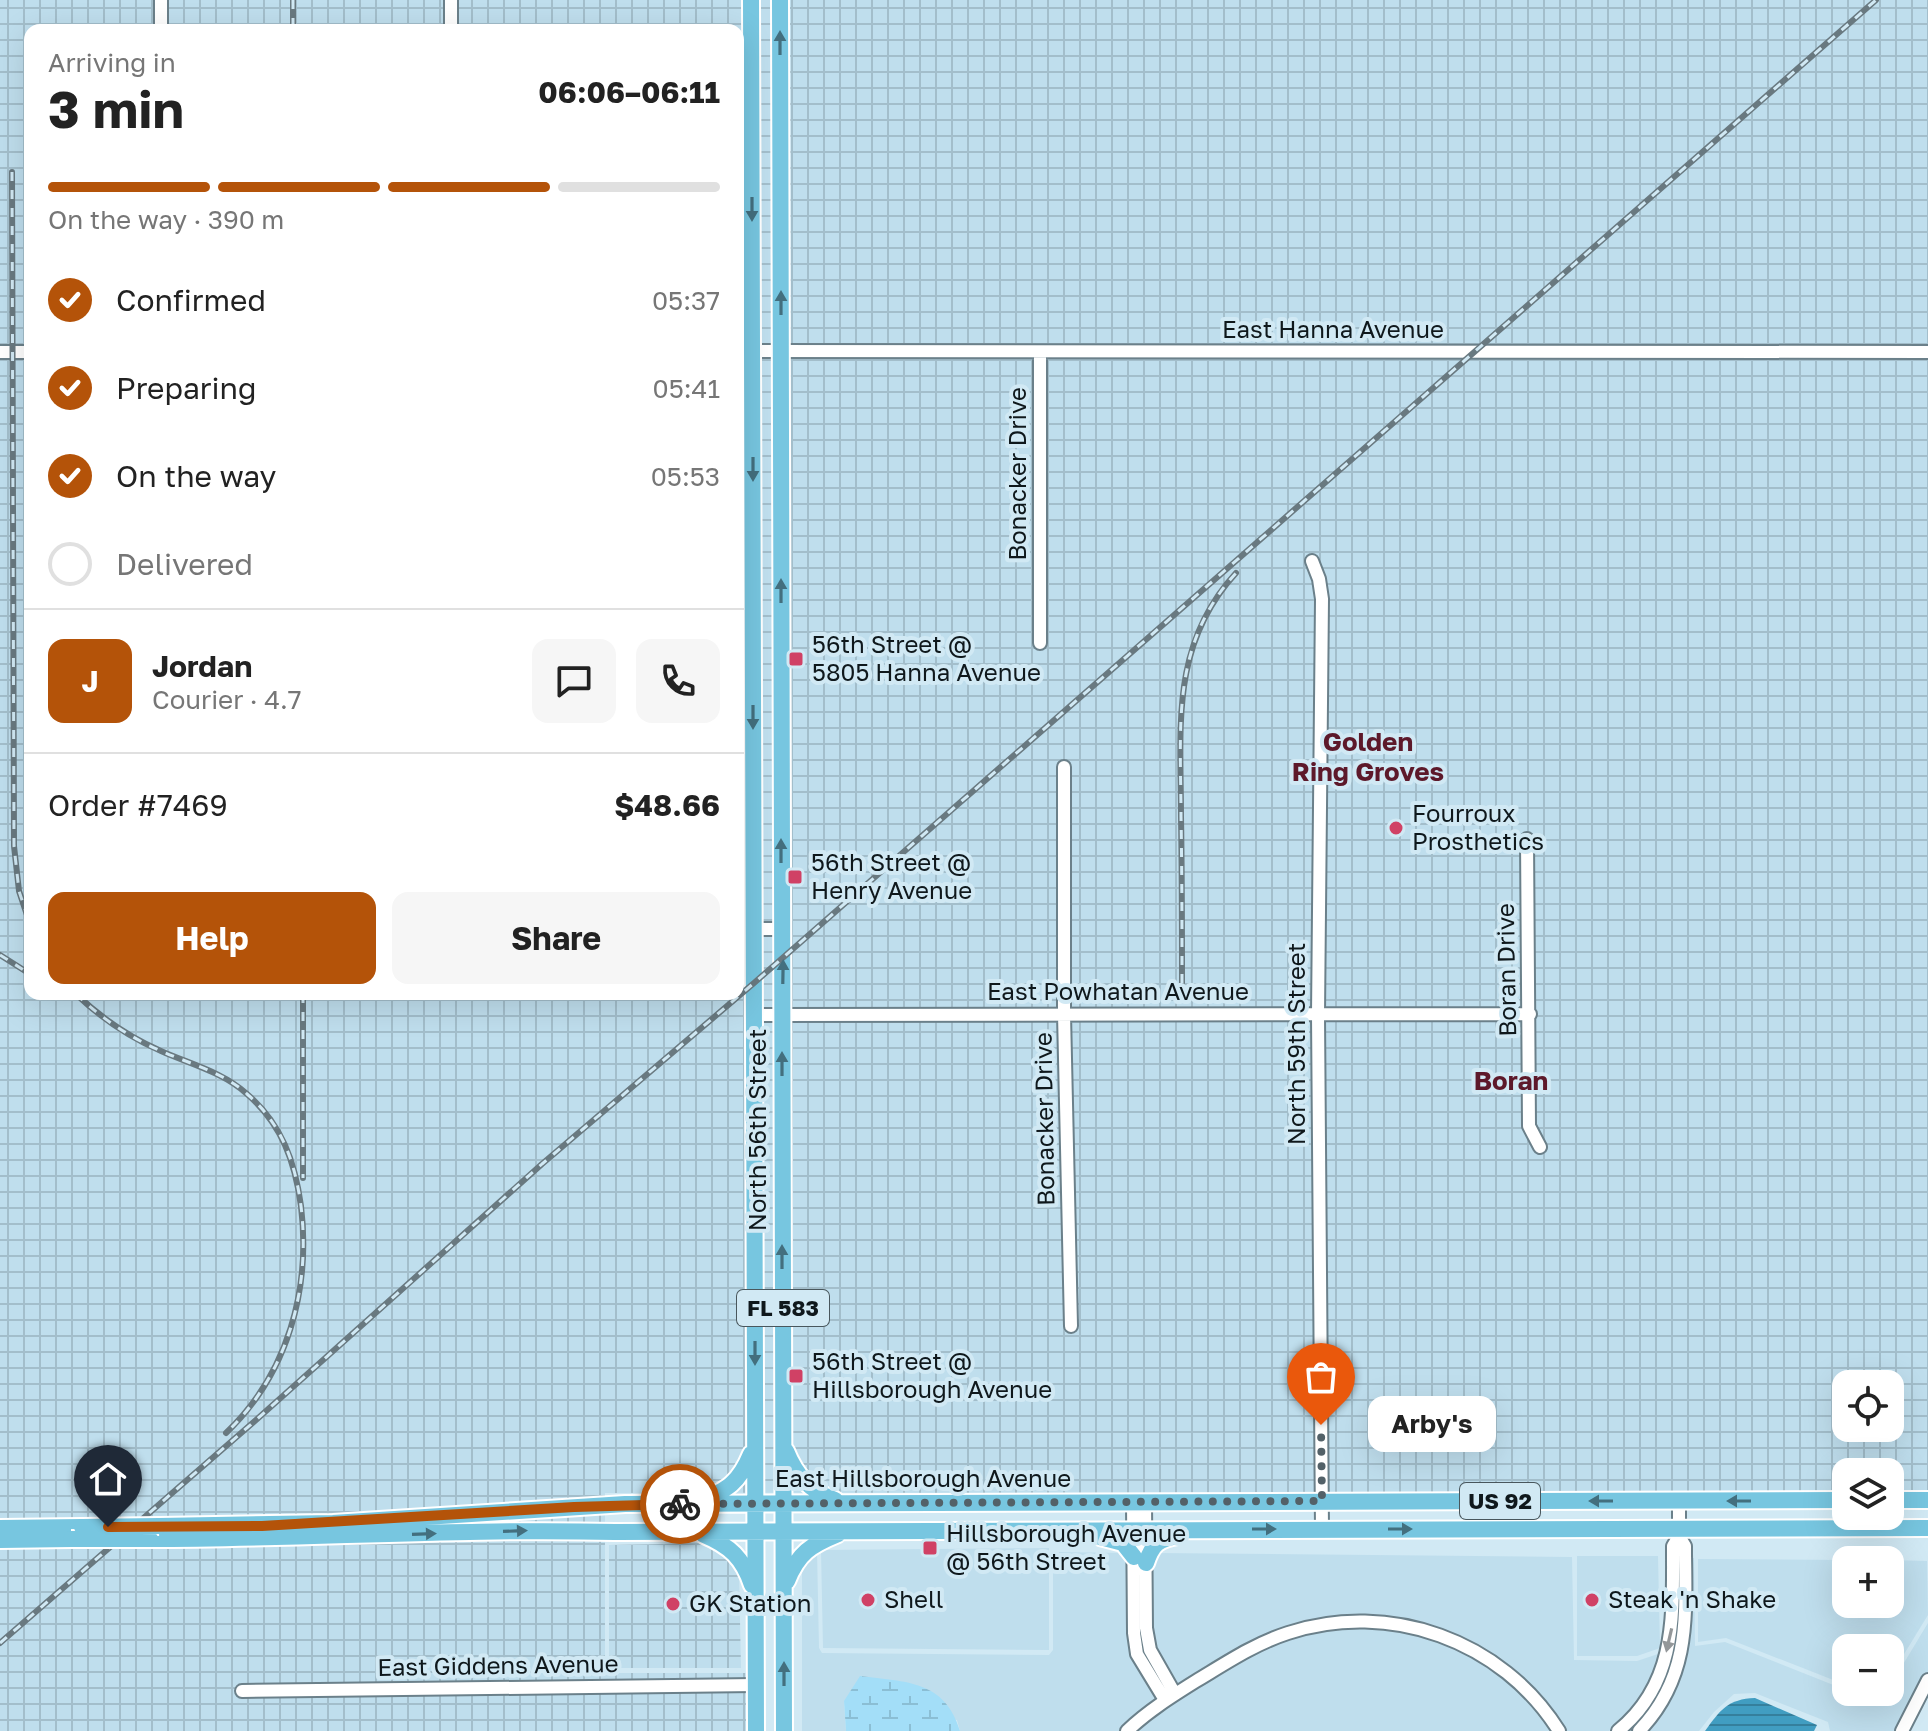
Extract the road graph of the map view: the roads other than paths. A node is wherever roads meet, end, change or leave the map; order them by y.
1 (161, 0) edge
2 (451, 0) edge
3 (751, 0) edge
4 (780, 0) edge
5 (161, 24) edge
6 (451, 24) edge
7 (752, 131) junction
8 (781, 131) junction
9 (745, 351) edge
10 (781, 351) junction
11 (0, 352) edge
12 (24, 352) edge
13 (1040, 352) junction
14 (1928, 352) edge
15 (1312, 561) dead end
16 (753, 639) junction
17 (781, 639) junction
18 (1040, 643) dead end
19 (1064, 767) dead end
20 (1527, 839) dead end
21 (746, 929) edge
22 (782, 929) junction
23 (1064, 1014) junction
24 (1530, 1014) junction
25 (755, 1015) junction
26 (782, 1015) junction
27 (1318, 1015) junction
28 (1540, 1147) dead end
29 (1071, 1326) dead end
30 (783, 1443) junction
31 (755, 1445) junction
32 (1832, 1500) edge
33 (1904, 1500) edge
34 (1928, 1500) edge
35 (1322, 1501) junction
36 (1679, 1501) junction
37 (1139, 1502) junction
38 (783, 1503) junction
39 (844, 1503) junction
40 (695, 1504) junction
41 (755, 1504) junction
42 (0, 1528) edge
43 (1928, 1528) edge
44 (1322, 1529) junction
45 (1059, 1530) junction
46 (1140, 1530) junction
47 (1205, 1530) junction
48 (694, 1531) junction
49 (755, 1531) junction
50 (784, 1531) junction
51 (847, 1531) junction
52 (1679, 1532) junction
53 (76, 1533) junction
54 (154, 1533) junction
55 (0, 1540) edge
56 (1140, 1560) junction
57 (784, 1588) junction
58 (755, 1594) junction
59 (1928, 1680) edge
60 (756, 1685) junction
61 (242, 1691) dead end
62 (1170, 1697) junction
63 (756, 1731) edge
64 (784, 1731) edge
65 (1127, 1731) edge
66 (1559, 1731) edge
67 (1618, 1731) edge
68 (1639, 1731) edge
69 (1902, 1731) edge

1 - 5 street
2 - 6 street
3 - 7 main road, North 56th Street / FL 583
8 -> 4 main road, North 56th Street / FL 583
7 - 8 main road
7 -> 9 main road, North 56th Street / FL 583
10 -> 8 main road, North 56th Street / FL 583
9 - 10 street, East Hanna Avenue
9 -> 16 main road, North 56th Street / FL 583
10 - 13 street, East Hanna Avenue
17 -> 10 main road, North 56th Street / FL 583
11 - 12 street
13 - 14 street, East Hanna Avenue
13 - 18 street, Bonacker Drive
15 - 27 street, North 59th Street
16 - 17 main road
16 -> 21 main road, North 56th Street / FL 583
22 -> 17 main road, North 56th Street / FL 583
19 - 23 street, Bonacker Drive
20 - 24 street, Boran Drive
21 - 22 street
21 - 25 main road, North 56th Street / FL 583
26 -> 22 main road, North 56th Street / FL 583
23 - 26 street, East Powhatan Avenue
23 - 27 street, East Powhatan Avenue
23 - 29 street, Bonacker Drive
24 - 27 street, East Powhatan Avenue
24 - 28 street, Boran Drive
25 - 26 street, East Powhatan Avenue
25 -> 31 main road, North 56th Street / FL 583
30 -> 26 main road, North 56th Street / FL 583
27 - 35 street, North 59th Street
30 - 38 main road, North 56th Street / FL 583
30 - 39 main road
31 - 40 main road
31 - 41 main road, North 56th Street / FL 583
32 -> 36 main road, East Hillsborough Avenue / US 92
33 - 34 main road
36 -> 35 main road, East Hillsborough Avenue / US 92
35 - 37 main road, East Hillsborough Avenue / US 92
35 - 44 street, North 59th Street
36 - 52 street
37 - 39 main road, East Hillsborough Avenue / US 92
37 - 46 street
38 - 39 main road, East Hillsborough Avenue / US 92
38 - 41 main road, East Hillsborough Avenue / US 92
38 - 50 main road, North 56th Street / FL 583
40 - 41 main road, East Hillsborough Avenue / US 92
40 - 54 main road, East Hillsborough Avenue / US 92
41 - 49 main road, North 56th Street / FL 583
42 - 53 main road, East Hillsborough Avenue / US 92
43 - 52 main road, East Hillsborough Avenue / US 92
47 -> 44 main road, East Hillsborough Avenue / US 92
44 -> 52 main road, East Hillsborough Avenue / US 92
45 - 46 main road, East Hillsborough Avenue / US 92
45 - 51 main road, East Hillsborough Avenue / US 92
45 - 56 main road
46 - 47 main road, East Hillsborough Avenue / US 92
46 - 56 street
47 - 56 main road
48 - 49 main road, East Hillsborough Avenue / US 92
54 -> 48 main road, East Hillsborough Avenue / US 92
48 - 58 main road
49 - 50 main road, East Hillsborough Avenue / US 92
49 - 58 main road, North 56th Street / FL 583
50 - 51 main road, East Hillsborough Avenue / US 92
50 - 57 main road, North 56th Street / FL 583
51 - 57 main road
52 -> 67 street
52 - 68 street
53 - 54 main road, East Hillsborough Avenue / US 92, bridge
53 - 55 main road, East Hillsborough Avenue / US 92
56 - 62 street
64 -> 57 main road, North 56th Street / FL 583
58 - 60 main road, North 56th Street / FL 583
59 - 69 street
60 - 61 street, East Giddens Avenue
60 - 63 main road, North 56th Street / FL 583
62 - 65 street
62 - 66 street

